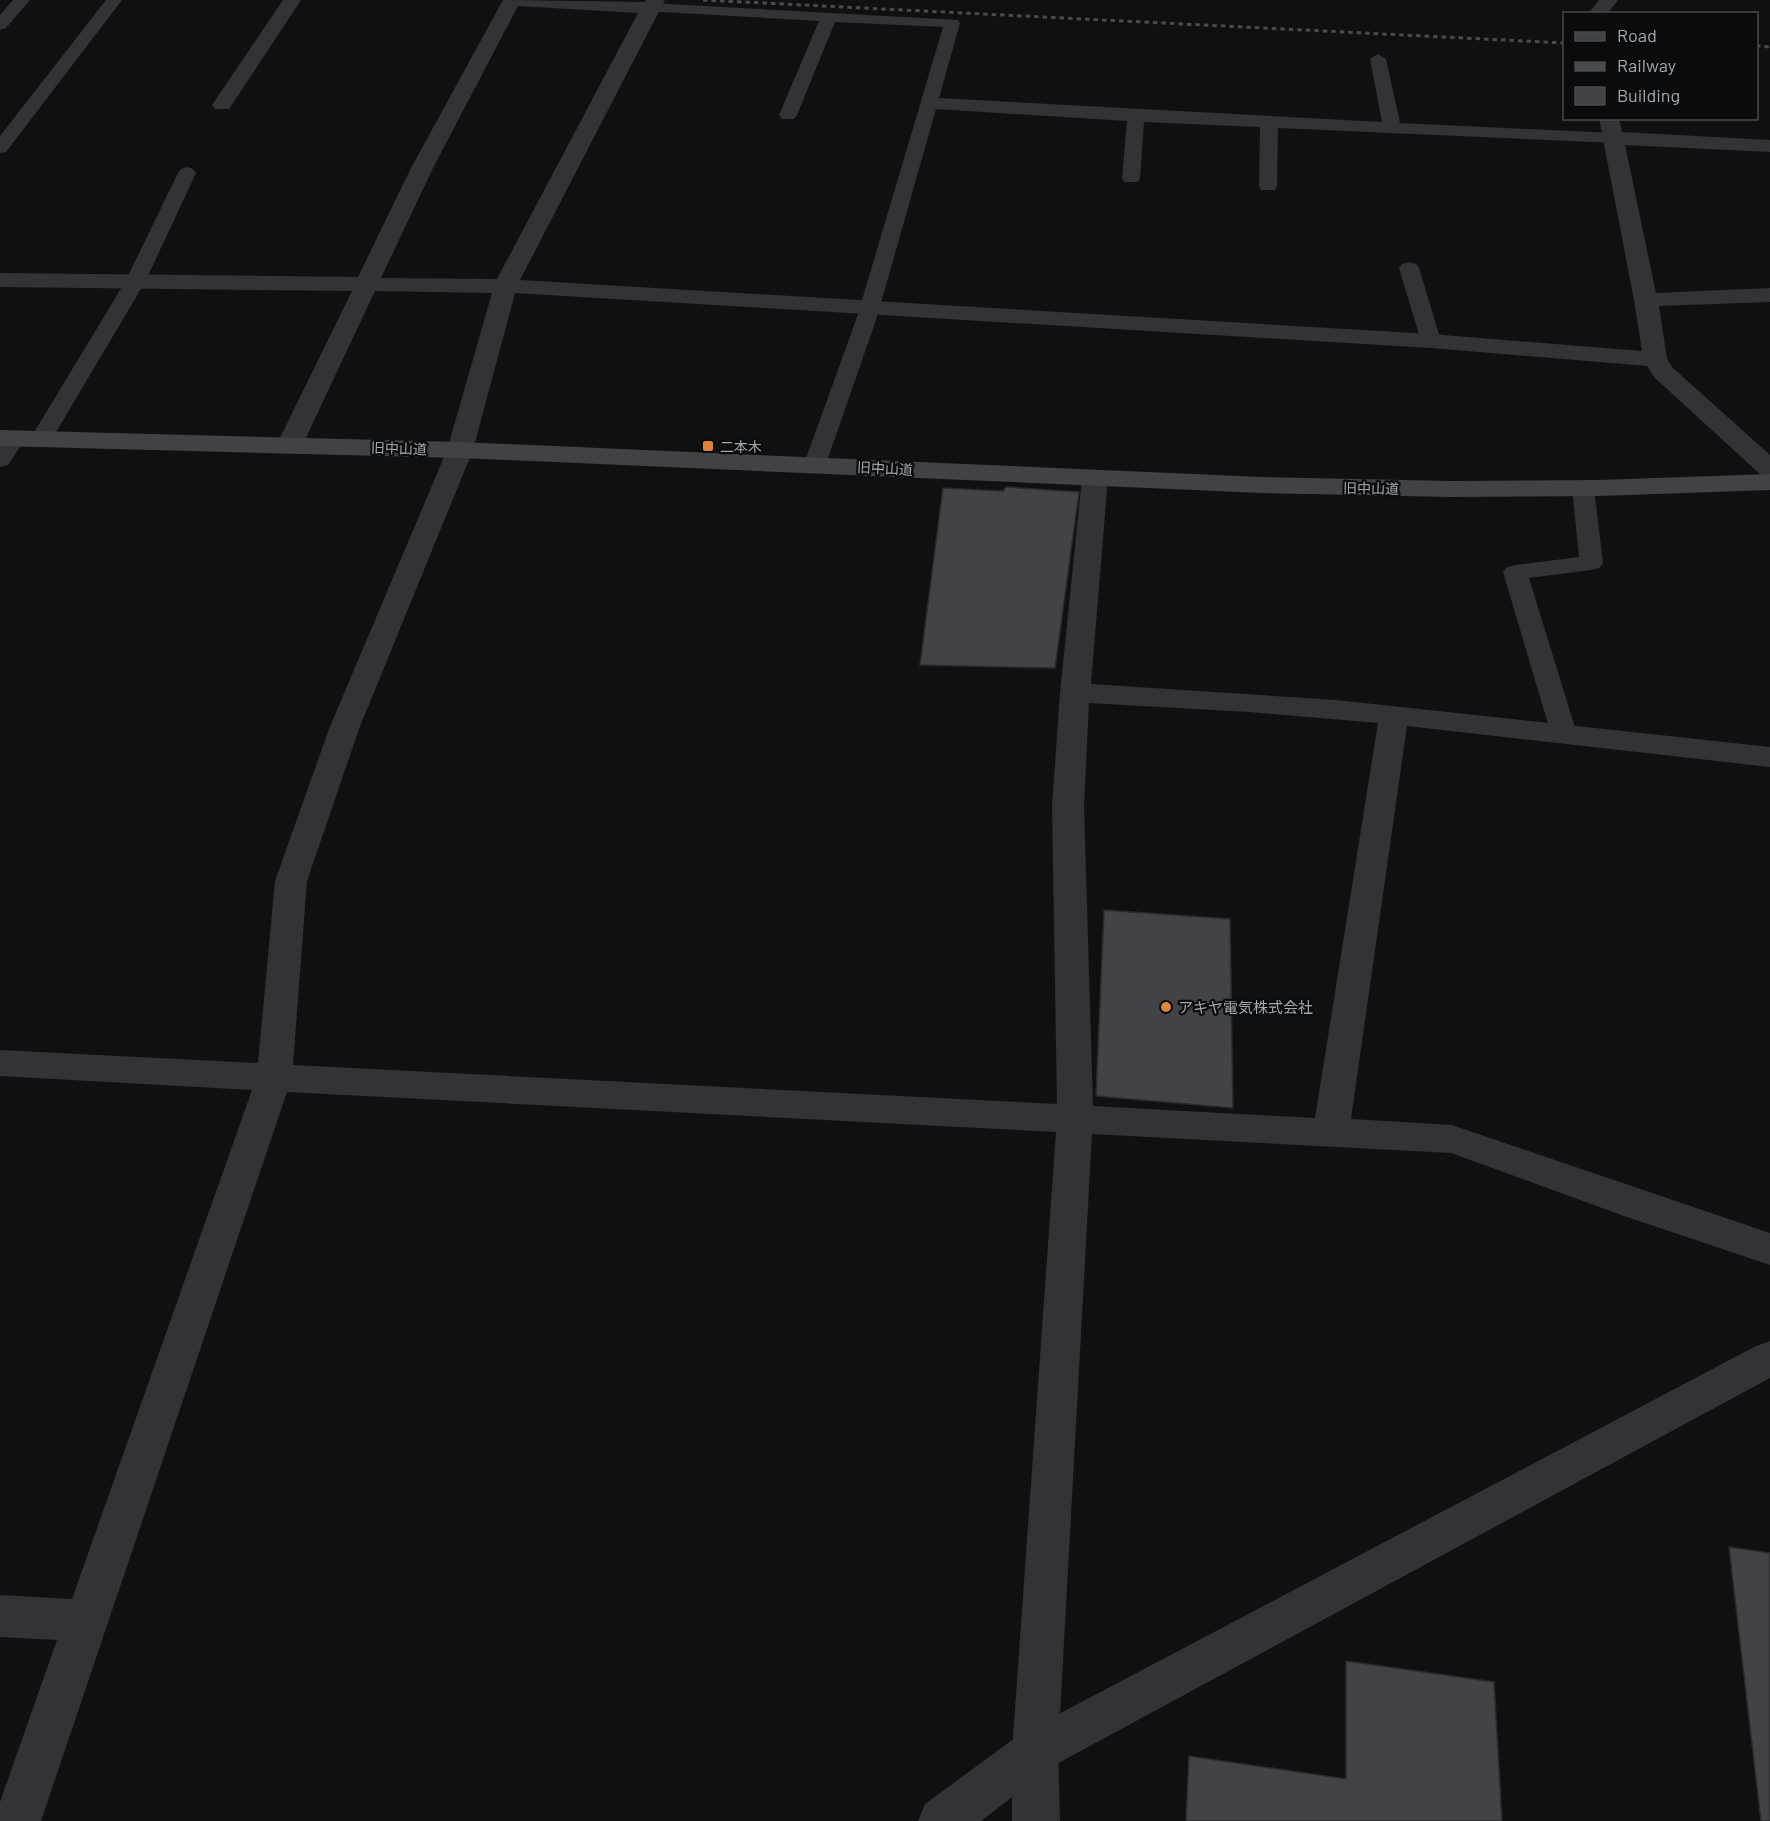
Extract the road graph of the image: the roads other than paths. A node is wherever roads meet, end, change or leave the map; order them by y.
1 (22, 0) edge
2 (114, 0) edge
3 (292, 0) edge
4 (512, 0) edge
5 (518, 0) edge
6 (1610, 0) edge
7 (653, 4) edge
8 (1599, 12) edge
9 (829, 16) junction
10 (0, 25) edge
11 (1378, 58) dead end
12 (928, 103) junction
13 (222, 105) dead end
14 (788, 115) dead end
15 (1136, 116) junction
16 (1269, 121) junction
17 (1392, 127) junction
18 (1612, 128) edge
19 (1770, 146) edge
20 (0, 148) edge
21 (188, 173) dead end
22 (1131, 178) dead end
23 (1268, 186) dead end
24 (1409, 268) dead end
25 (0, 280) edge
26 (135, 282) junction
27 (366, 285) junction
28 (505, 286) junction
29 (1770, 295) edge
30 (1646, 300) junction
31 (870, 306) junction
32 (1431, 341) junction
33 (1655, 358) junction
34 (8, 438) edge
35 (41, 439) junction
36 (290, 446) junction
37 (460, 450) junction
38 (0, 460) edge
39 (815, 464) junction
40 (1770, 468) edge
41 (1095, 478) junction
42 (1770, 482) edge
43 (1583, 488) junction
44 (1075, 693) junction
45 (1394, 715) junction
46 (1564, 734) junction
47 (1770, 757) edge
48 (0, 1063) edge
49 (274, 1078) junction
50 (1075, 1118) junction
51 (1331, 1134) junction
52 (1770, 1250) edge
53 (1770, 1358) edge
54 (0, 1616) edge
55 (87, 1621) junction
56 (1035, 1751) junction
57 (17, 1821) edge
58 (942, 1821) edge
59 (1036, 1821) edge

1 - 10 lane
2 - 20 lane
3 - 13 street
4 - 27 street
5 - 7 street
6 - 8 street
7 - 9 lane
7 - 28 street
9 - 12 lane
9 - 14 lane
11 - 17 lane
12 - 15 lane
12 - 31 lane
15 - 16 lane
15 - 22 lane
16 - 17 lane
16 - 23 lane
17 - 18 lane
18 - 19 street
18 - 30 street
21 - 26 lane
24 - 32 lane
25 - 26 street
26 - 27 street
26 - 35 lane
27 - 28 street
27 - 36 street
28 - 31 street
28 - 37 street
29 - 30 street
30 - 33 street
31 - 32 street
31 - 39 lane
32 - 33 street
33 - 40 street
34 - 35 main road, 旧中山道
34 - 38 lane
35 - 36 main road, 旧中山道
36 - 37 main road, 旧中山道
37 - 39 main road, 旧中山道
37 - 49 street
39 - 41 main road, 旧中山道
41 - 43 main road, 旧中山道
41 - 44 street
42 - 43 main road, 旧中山道
43 - 46 lane
44 - 45 street
44 - 50 street
45 - 46 street
45 - 51 street
46 - 47 street
48 - 49 street
49 - 50 street
49 - 55 street
50 - 51 street
50 - 56 street
51 - 52 street
53 - 56 street
54 - 55 street
55 - 57 street
56 - 58 street
56 - 59 street

